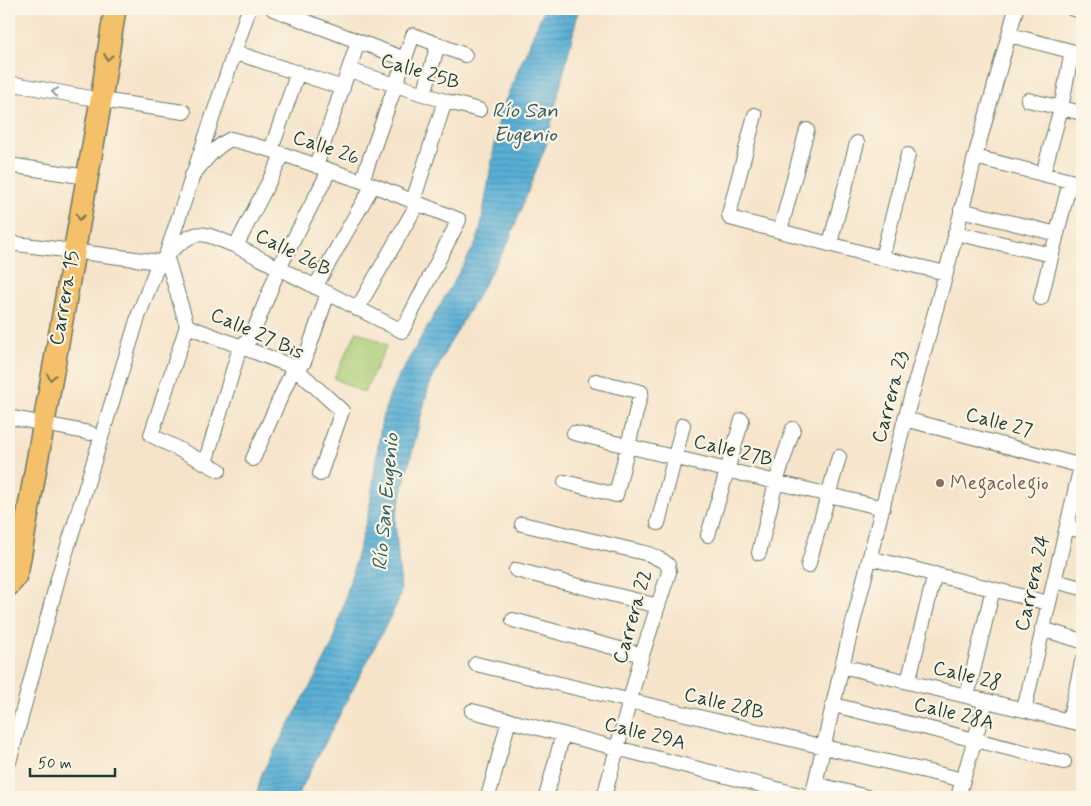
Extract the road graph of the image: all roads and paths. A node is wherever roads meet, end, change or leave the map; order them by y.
1 (115, 9) edge
2 (249, 9) edge
3 (273, 9) edge
4 (1016, 9) edge
5 (1073, 9) edge
6 (1082, 11) edge
7 (1010, 35) junction
8 (358, 42) junction
9 (438, 44) junction
10 (234, 52) junction
11 (1080, 52) edge
12 (464, 55) dead end
13 (405, 59) junction
14 (349, 70) junction
15 (298, 72) junction
16 (9, 83) edge
17 (396, 86) junction
18 (343, 88) junction
19 (424, 94) junction
20 (101, 100) junction
21 (1028, 100) dead end
22 (445, 101) junction
23 (1060, 108) junction
24 (479, 110) dead end
25 (184, 112) dead end
26 (1082, 113) edge
27 (755, 115) dead end
28 (807, 130) dead end
29 (857, 143) dead end
30 (277, 152) junction
31 (908, 155) dead end
32 (975, 157) junction
33 (9, 165) edge
34 (316, 166) junction
35 (329, 170) junction
36 (1043, 174) junction
37 (87, 177) junction
38 (191, 177) junction
39 (368, 183) junction
40 (1076, 183) edge
41 (415, 202) junction
42 (961, 210) junction
43 (780, 231) junction
44 (955, 233) junction
45 (1057, 234) junction
46 (830, 243) junction
47 (9, 244) edge
48 (236, 246) junction
49 (73, 252) junction
50 (1052, 255) junction
51 (882, 258) junction
52 (163, 259) junction
53 (279, 268) junction
54 (946, 272) junction
55 (322, 290) junction
56 (1041, 298) dead end
57 (357, 309) junction
58 (187, 326) junction
59 (402, 332) joint
60 (240, 347) junction
61 (294, 367) junction
62 (596, 381) dead end
63 (9, 418) edge
64 (905, 419) junction
65 (742, 420) dead end
66 (42, 424) junction
67 (683, 425) dead end
68 (792, 429) dead end
69 (90, 433) dead end
70 (574, 433) dead end
71 (628, 446) junction
72 (674, 457) junction
73 (839, 457) dead end
74 (253, 459) dead end
75 (205, 463) junction
76 (1082, 466) edge
77 (219, 470) dead end
78 (727, 470) junction
79 (320, 474) dead end
80 (565, 482) dead end
81 (776, 482) junction
82 (828, 495) junction
83 (883, 508) junction
84 (658, 523) dead end
85 (522, 524) dead end
86 (1067, 527) junction
87 (1082, 531) edge
88 (708, 535) dead end
89 (760, 553) dead end
90 (870, 558) junction
91 (808, 566) dead end
92 (516, 570) dead end
93 (935, 574) junction
94 (1054, 581) junction
95 (9, 585) edge
96 (1082, 588) edge
97 (993, 589) junction
98 (1048, 603) junction
99 (658, 606) junction
100 (513, 620) dead end
101 (1042, 629) junction
102 (1082, 641) edge
103 (642, 655) junction
104 (1082, 662) edge
105 (476, 664) dead end
106 (842, 666) junction
107 (908, 682) junction
108 (1080, 685) edge
109 (967, 696) junction
110 (629, 701) junction
111 (986, 701) junction
112 (834, 705) junction
113 (1024, 710) junction
114 (472, 711) dead end
115 (508, 720) junction
116 (1076, 722) edge
117 (563, 734) junction
118 (975, 740) junction
119 (616, 747) junction
120 (824, 748) junction
121 (9, 762) edge
122 (1064, 762) dead end
123 (963, 780) junction
124 (813, 791) edge
125 (488, 797) edge
126 (546, 797) edge
127 (604, 797) edge
128 (808, 797) edge
129 (867, 797) edge
130 (958, 797) edge

1 -> 20 main road, Carrera 15
2 - 10 street
3 - 8 street
4 - 7 street, Carrera 23
5 - 6 street
7 - 11 street
7 - 32 street, Carrera 23
8 - 13 street
8 - 14 street
9 - 12 street
9 - 13 street
9 - 19 street
10 - 15 street
10 - 38 street
11 - 23 street
13 - 17 street
14 - 17 street, Calle 25B
14 - 18 street
15 - 18 street
15 - 30 street
20 -> 16 street
17 - 19 street, Calle 25B
17 - 39 street
18 - 34 street
19 - 22 street, Calle 25B
20 - 25 street
20 - 37 main road, Carrera 15
21 - 23 street
22 - 24 street, Calle 25B
22 - 41 street
23 - 26 street
23 - 36 street
27 - 43 street
28 - 43 street
29 - 46 street
30 - 34 street, Calle 26
30 - 38 street, Calle 26
30 - 48 street
31 - 51 street
32 - 36 street
32 - 42 street, Carrera 23
33 - 37 street
34 - 35 street, Calle 26
35 - 39 street, Calle 26
35 - 53 street
36 - 40 street
37 -> 49 main road, Carrera 15
38 - 52 street
39 - 41 street, Calle 26
39 - 55 street
40 - 45 street
41 - 57 street
41 - 59 street, Calle 26
42 - 44 street, Carrera 23
42 - 45 street
43 - 46 street
44 - 50 street
44 - 54 street, Carrera 23
45 - 50 street
46 - 51 street
47 - 49 street
48 - 52 street, Calle 26B
48 - 53 street, Calle 26B
49 - 52 street
49 -> 66 main road, Carrera 15
50 - 56 street
51 - 54 street
52 - 58 street, Calle 27 Bis
52 - 121 street
53 - 55 street, Calle 26B
53 - 60 street
54 - 64 street, Carrera 23
55 - 57 street, Calle 26B
55 - 61 street
57 - 59 street, Calle 26B
58 - 60 street, Calle 27 Bis
58 - 75 street
60 - 61 street, Calle 27 Bis
60 - 75 street
61 - 74 street
61 - 79 street, Calle 27 Bis
62 - 71 street
63 - 66 street
64 - 76 street, Calle 27
64 - 83 street, Carrera 23
65 - 78 street
66 - 69 street
66 - 95 main road, Carrera 15
67 - 72 street
68 - 81 street
70 - 71 street, Calle 27B
71 - 72 street, Calle 27B
71 - 80 street
72 - 78 street, Calle 27B
72 - 84 street
73 - 82 street
75 - 77 street
76 - 86 street, Carrera 24
78 - 81 street, Calle 27B
78 - 88 street
81 - 82 street, Calle 27B
81 - 89 street
82 - 83 street, Calle 27B
82 - 91 street
83 - 90 street, Carrera 23
85 - 99 street, Carrera 22
86 - 87 street
86 - 94 street, Carrera 24
90 - 93 street
90 - 106 street, Carrera 23
92 - 99 street
93 - 97 street
93 - 107 street
94 - 96 street
94 - 98 street, Carrera 24
97 - 98 street
97 - 109 street
98 - 101 street, Carrera 24
99 - 103 street, Carrera 22
100 - 103 street
101 - 102 street
101 - 113 street, Carrera 24
103 - 110 street, Carrera 22
104 - 108 street
105 - 110 street, Calle 28B
106 - 107 street, Calle 28
106 - 112 street, Carrera 23
107 - 109 street, Calle 28
108 - 116 street
109 - 111 street, Calle 28
110 - 119 street, Carrera 22
110 - 120 street, Calle 28B
111 - 113 street, Calle 28
111 - 118 street
112 - 118 street, Calle 28A
112 - 120 street, Carrera 23
113 - 116 street, Calle 28
114 - 115 street, Calle 29A
115 - 117 street, Calle 29A
115 - 125 street
117 - 119 street, Calle 29A
117 - 126 street
118 - 122 street, Calle 28A
118 - 123 street
119 - 127 street, Carrera 22
119 - 128 street, Calle 29A
120 - 123 street, Calle 28B
120 - 124 street, Carrera 23
123 - 130 street
124 - 129 street

